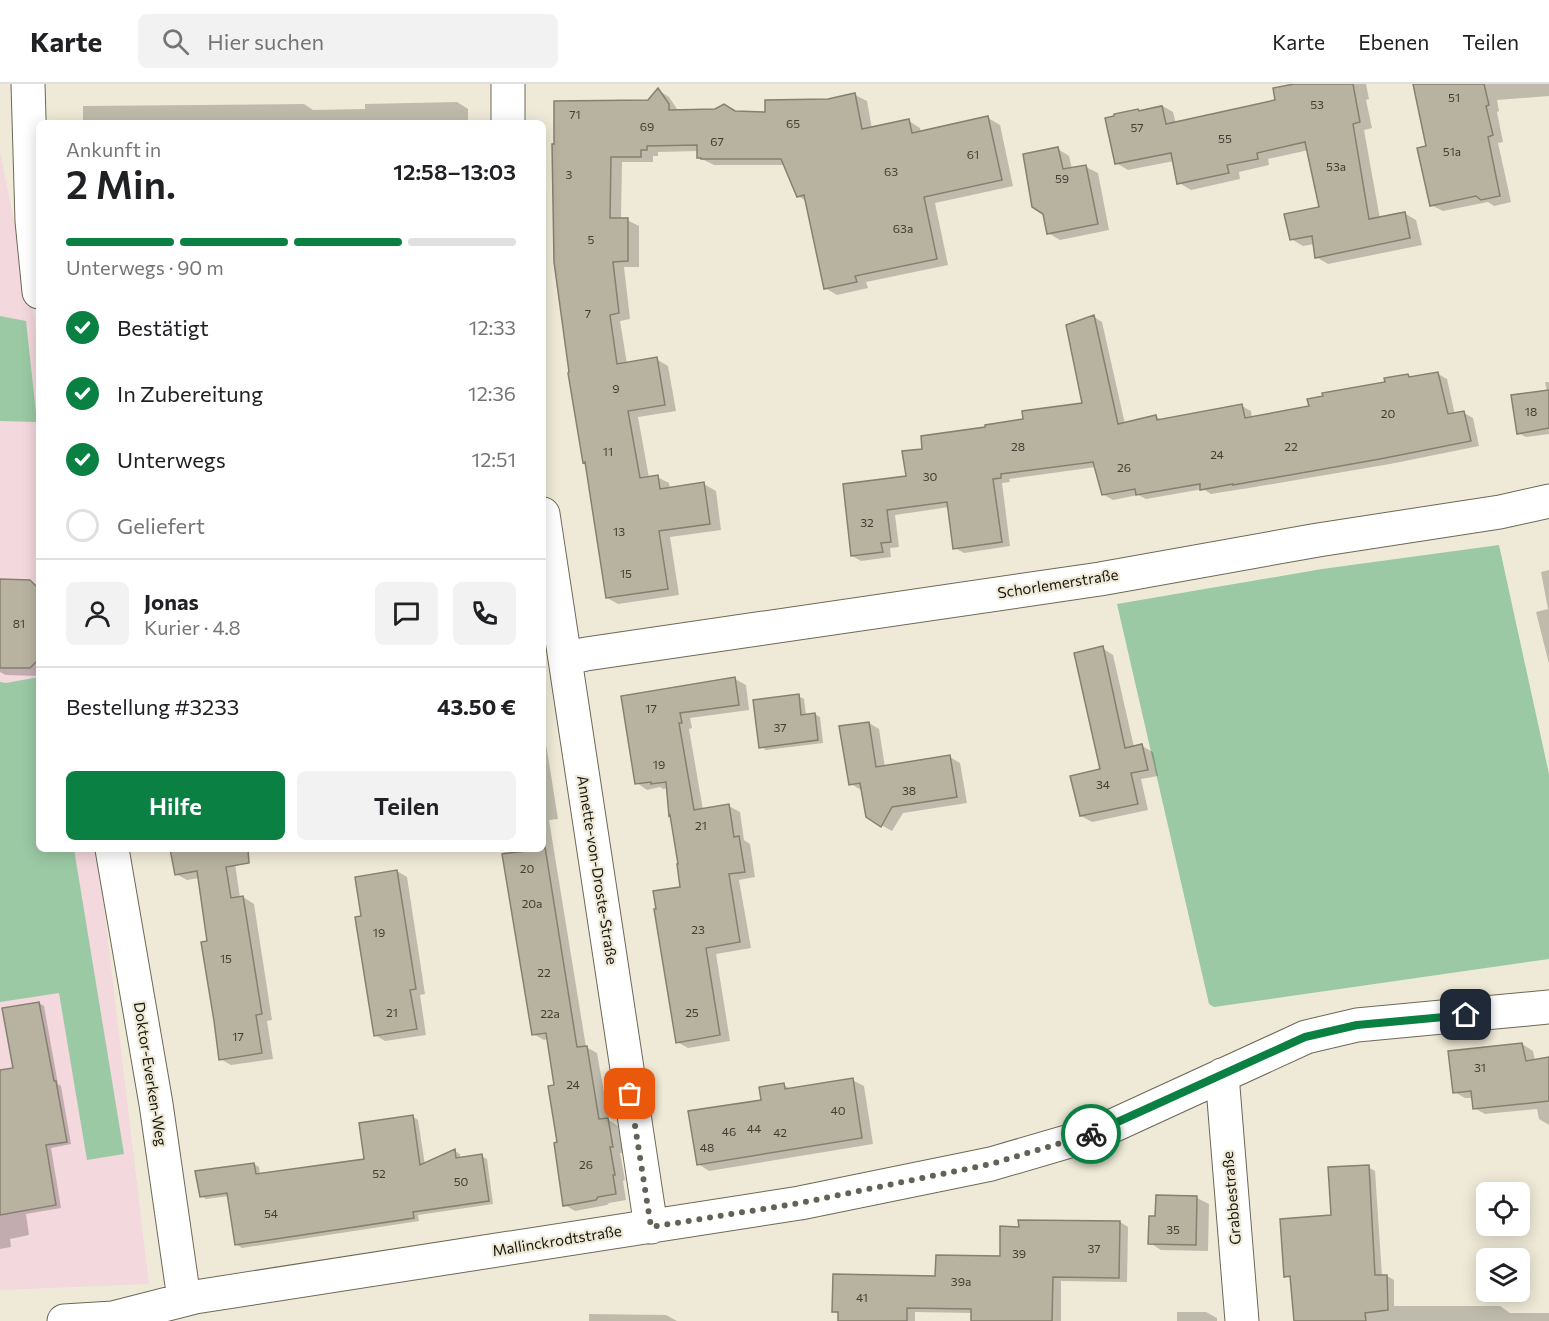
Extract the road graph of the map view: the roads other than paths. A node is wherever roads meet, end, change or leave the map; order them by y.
1 (27, 84) edge
2 (508, 84) edge
3 (508, 120) edge
4 (36, 262) edge
5 (1549, 501) edge
6 (546, 534) edge
7 (565, 659) junction
8 (113, 852) edge
9 (1549, 1007) edge
10 (1222, 1075) junction
11 (651, 1227) junction
12 (184, 1299) junction
13 (113, 1319) edge
14 (64, 1321) edge
15 (1242, 1321) edge

1 - 4 street
2 - 3 street
5 - 7 street, Schorlemerstraße
6 - 7 street, Annette-von-Droste-Straße
7 - 11 street, Annette-von-Droste-Straße
8 - 12 street, Doktor-Everken-Weg
9 - 10 street, Mallinckrodtstraße
10 - 11 street, Mallinckrodtstraße
10 - 15 street, Grabbestraße
11 - 12 street, Mallinckrodtstraße
12 - 13 street, Mallinckrodtstraße
13 - 14 street, Mallinckrodtstraße

